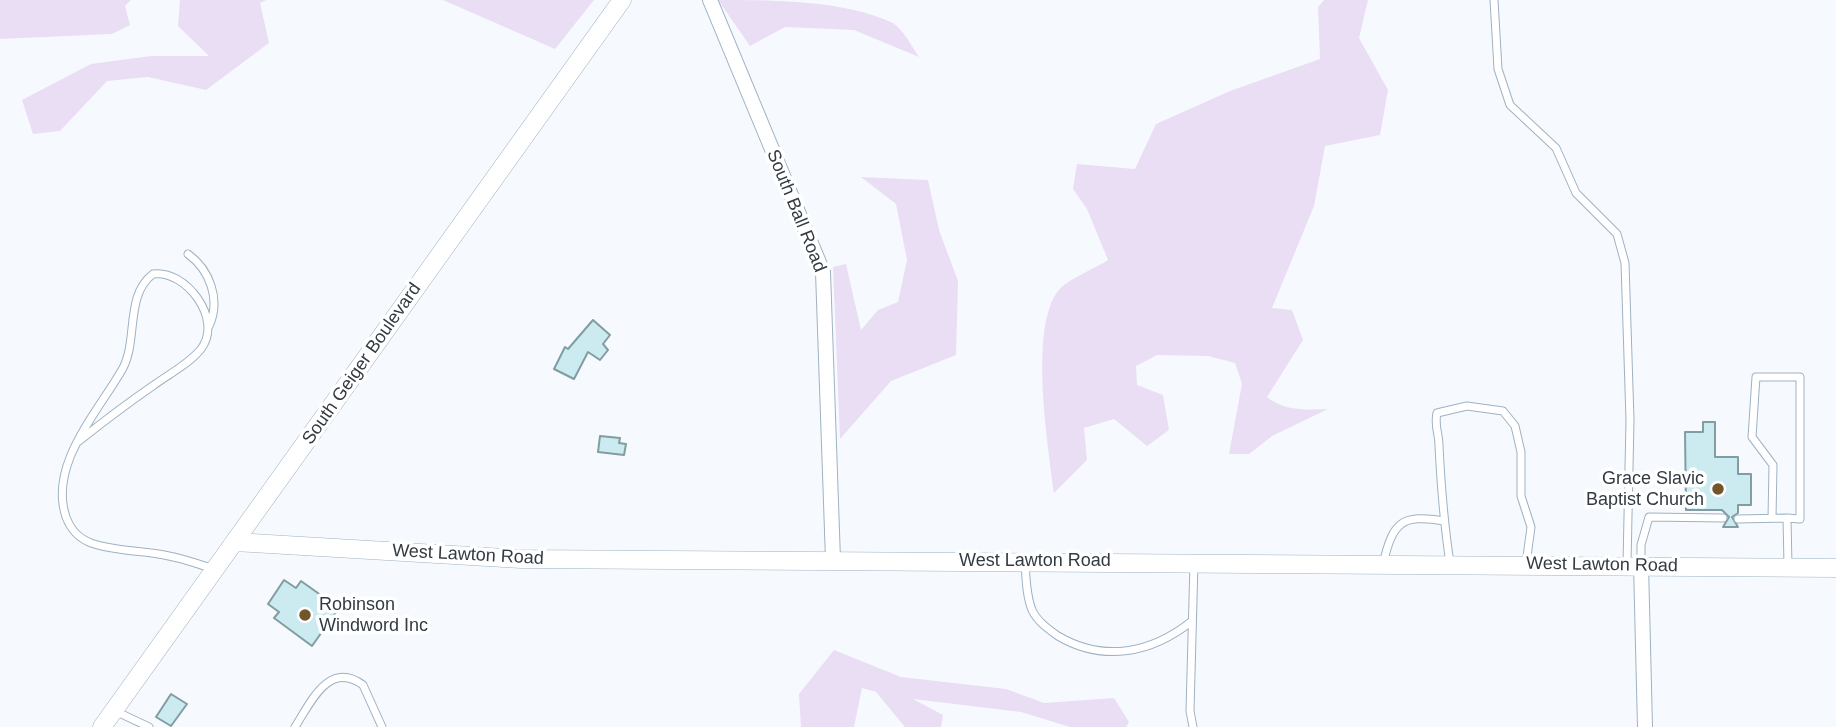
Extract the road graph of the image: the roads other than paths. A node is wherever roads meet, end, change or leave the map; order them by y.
1 (622, 0) edge
2 (710, 0) edge
3 (1494, 0) edge
4 (188, 254) dead end
5 (209, 327) junction
6 (79, 441) junction
7 (1723, 518) dead end
8 (1772, 518) junction
9 (1787, 518) junction
10 (1738, 519) dead end
11 (1444, 522) junction
12 (235, 542) junction
13 (833, 560) junction
14 (1025, 561) junction
15 (1194, 562) junction
16 (1383, 564) junction
17 (1450, 564) junction
18 (1525, 565) junction
19 (1634, 565) junction
20 (1788, 567) junction
21 (1836, 568) edge
22 (216, 569) junction
23 (1192, 621) junction
24 (114, 710) junction
25 (102, 727) edge
26 (149, 727) edge
27 (295, 727) edge
28 (382, 727) edge
29 (1193, 727) edge
30 (1645, 727) edge

1 - 12 street, South Geiger Boulevard
2 - 13 street, South Ball Road
3 - 19 lane
4 - 5 lane
5 - 6 lane
5 - 6 lane
6 - 22 lane
7 - 19 lane
8 - 9 lane
8 - 9 lane
8 - 10 lane
9 - 20 lane
11 - 16 lane
11 - 17 lane
11 - 18 lane
12 - 13 street, West Lawton Road
12 - 22 street, South Geiger Boulevard
13 - 14 street, West Lawton Road
14 - 15 street, West Lawton Road
14 - 23 lane
15 - 16 street, West Lawton Road
15 - 23 lane
16 - 17 street, West Lawton Road
17 - 18 street, West Lawton Road
18 - 19 street, West Lawton Road
19 - 20 street, West Lawton Road
19 - 30 street
20 - 21 street, West Lawton Road
22 - 24 street, South Geiger Boulevard
23 - 29 lane
24 - 25 street, South Geiger Boulevard
24 - 26 lane
27 - 28 lane

